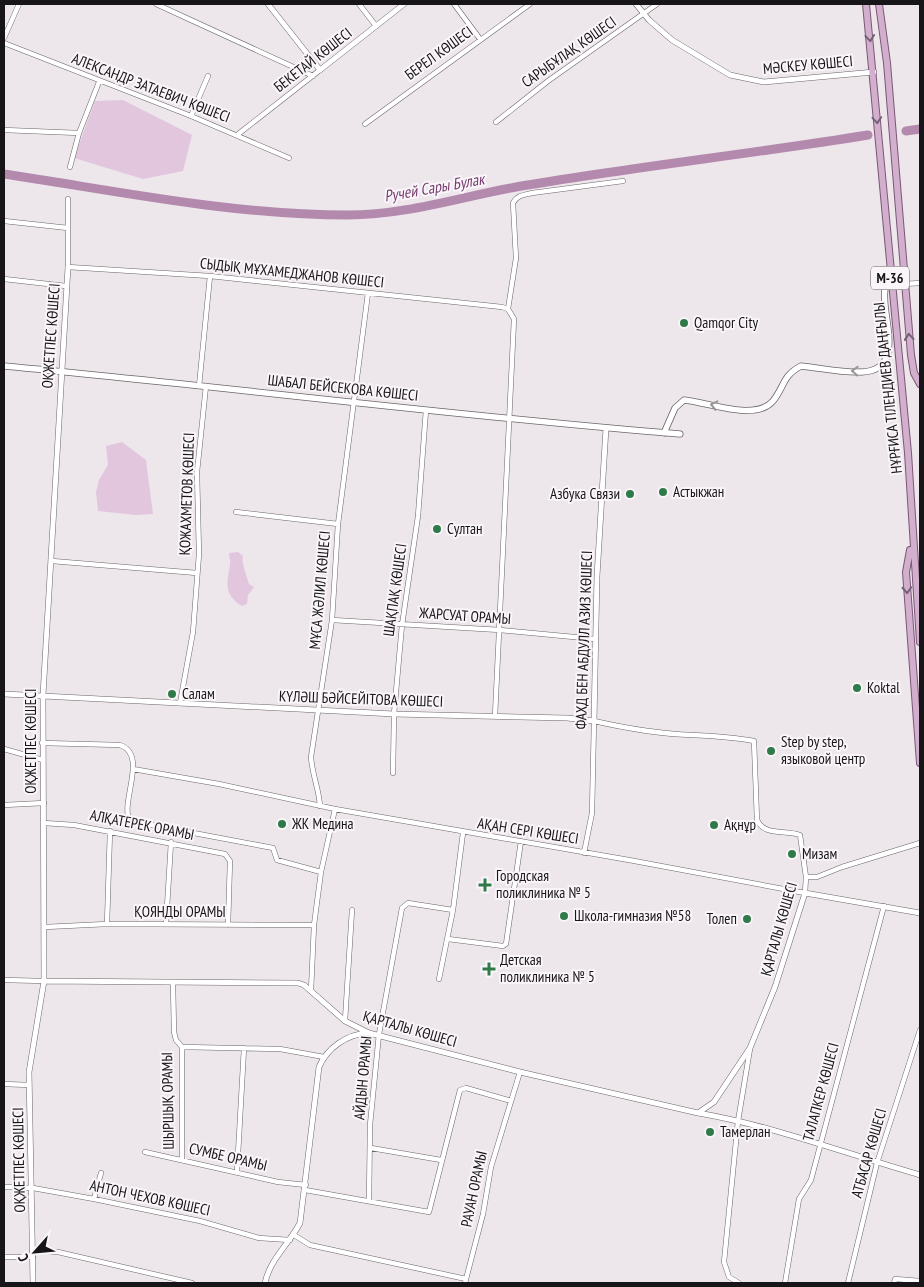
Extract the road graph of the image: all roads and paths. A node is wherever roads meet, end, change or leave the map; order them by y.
1 (19, 4) edge
2 (156, 4) edge
3 (268, 4) edge
4 (359, 4) edge
5 (404, 4) edge
6 (454, 4) edge
7 (530, 4) edge
8 (636, 4) edge
9 (657, 4) edge
10 (866, 4) edge
11 (879, 4) edge
12 (644, 14) junction
13 (376, 26) junction
14 (4, 38) edge
15 (480, 39) junction
16 (4, 43) edge
17 (320, 70) junction
18 (887, 70) junction
19 (874, 72) junction
20 (208, 76) dead end
21 (314, 76) junction
22 (99, 82) junction
23 (191, 116) junction
24 (496, 122) dead end
25 (365, 124) dead end
26 (4, 130) edge
27 (79, 133) junction
28 (237, 135) junction
29 (289, 158) dead end
30 (70, 167) dead end
31 (623, 181) dead end
32 (895, 184) junction
33 (882, 185) junction
34 (68, 199) dead end
35 (4, 221) edge
36 (68, 228) junction
37 (68, 267) junction
38 (210, 276) junction
39 (890, 278) junction
40 (4, 279) edge
41 (920, 283) edge
42 (904, 284) junction
43 (66, 286) junction
44 (368, 293) junction
45 (509, 311) junction
46 (4, 366) edge
47 (61, 372) junction
48 (920, 384) edge
49 (202, 386) junction
50 (355, 401) junction
51 (426, 410) junction
52 (507, 420) junction
53 (606, 428) junction
54 (664, 433) junction
55 (680, 434) dead end
56 (236, 512) dead end
57 (920, 520) edge
58 (912, 521) junction
59 (338, 524) junction
60 (912, 542) junction
61 (52, 560) junction
62 (197, 572) junction
63 (332, 620) junction
64 (402, 624) junction
65 (500, 630) junction
66 (595, 639) junction
67 (920, 642) edge
68 (4, 694) edge
69 (43, 695) junction
70 (180, 703) junction
71 (318, 710) junction
72 (394, 714) junction
73 (495, 716) junction
74 (594, 721) junction
75 (42, 743) junction
76 (4, 749) edge
77 (43, 760) junction
78 (920, 763) edge
79 (133, 769) junction
80 (393, 773) dead end
81 (44, 803) junction
82 (4, 805) edge
83 (320, 806) junction
84 (335, 809) junction
85 (44, 823) junction
86 (110, 831) junction
87 (463, 833) junction
88 (521, 841) junction
89 (171, 842) junction
90 (920, 843) edge
91 (584, 853) junction
92 (321, 872) junction
93 (806, 877) junction
94 (805, 893) junction
95 (884, 906) junction
96 (352, 910) dead end
97 (453, 910) junction
98 (920, 913) edge
99 (107, 924) junction
100 (166, 924) junction
101 (228, 925) junction
102 (314, 925) junction
103 (45, 926) junction
104 (448, 939) junction
105 (439, 979) dead end
106 (4, 980) edge
107 (44, 980) junction
108 (173, 983) junction
109 (311, 991) junction
110 (345, 1021) junction
111 (920, 1030) edge
112 (369, 1032) junction
113 (379, 1034) junction
114 (182, 1047) junction
115 (244, 1048) junction
116 (750, 1048) junction
117 (324, 1057) junction
118 (520, 1072) junction
119 (4, 1084) edge
120 (29, 1085) junction
121 (511, 1101) junction
122 (698, 1113) junction
123 (738, 1121) junction
124 (820, 1144) junction
125 (371, 1148) junction
126 (145, 1152) dead end
127 (182, 1160) junction
128 (441, 1160) junction
129 (878, 1163) junction
130 (238, 1172) junction
131 (101, 1173) dead end
132 (920, 1175) edge
133 (4, 1187) edge
134 (33, 1188) junction
135 (306, 1188) junction
136 (94, 1199) junction
137 (369, 1201) junction
138 (292, 1238) junction
139 (33, 1250) junction
140 (4, 1257) edge
141 (33, 1257) junction
142 (466, 1281) edge
143 (920, 1281) edge
144 (33, 1283) edge
145 (192, 1283) edge
146 (265, 1283) edge
147 (739, 1283) edge
148 (785, 1283) edge
149 (848, 1283) edge
150 (894, 1283) edge

1 - 14 street
2 - 21 street
3 - 17 street
4 - 13 street
5 - 13 street, БЕКЕТАЙ КӨШЕСІ
6 - 15 street
7 - 15 street, БЕРЕЛ КӨШЕСІ
8 - 12 street, МӘСКЕУ КӨШЕСІ
9 - 12 street, САРЫБҰЛАҚ КӨШЕСІ
10 -> 19 main road, M-36
11 - 18 main road, M-36
12 - 19 street, МӘСКЕУ КӨШЕСІ
12 - 24 street, САРЫБҰЛАҚ КӨШЕСІ
13 - 17 street, БЕКЕТАЙ КӨШЕСІ
15 - 25 street, БЕРЕЛ КӨШЕСІ
16 - 22 street, АЛЕКСАНДР ЗАТАЕВИЧ КӨШЕСІ
17 - 21 street, БЕКЕТАЙ КӨШЕСІ
18 - 19 main road, МӘСКЕУ КӨШЕСІ
18 - 32 main road, НҰРҒИСА ТІЛЕНДИЕВ ДАҢҒЫЛЫ / M-36
19 -> 33 main road, НҰРҒИСА ТІЛЕНДИЕВ ДАҢҒЫЛЫ / M-36
20 - 23 street
21 - 28 street, БЕКЕТАЙ КӨШЕСІ
22 - 23 street, АЛЕКСАНДР ЗАТАЕВИЧ КӨШЕСІ
22 - 27 street
23 - 28 street, АЛЕКСАНДР ЗАТАЕВИЧ КӨШЕСІ
26 - 27 street
27 - 30 street
28 - 29 street, АЛЕКСАНДР ЗАТАЕВИЧ КӨШЕСІ
31 - 45 street
32 - 33 main road
32 - 42 main road, НҰРҒИСА ТІЛЕНДИЕВ ДАҢҒЫЛЫ / M-36
33 - 39 main road, НҰРҒИСА ТІЛЕНДИЕВ ДАҢҒЫЛЫ / M-36
34 - 36 street, ОҚЖЕТПЕС КӨШЕСІ
35 - 36 street
36 - 37 street, ОҚЖЕТПЕС КӨШЕСІ
37 - 38 street, СЫДЫҚ МҰХАМЕДЖАНОВ КӨШЕСІ
37 - 43 street, ОҚЖЕТПЕС КӨШЕСІ
38 - 44 street, СЫДЫҚ МҰХАМЕДЖАНОВ КӨШЕСІ
38 - 49 street, ҚОЖАХМЕТОВ КӨШЕСІ
39 -> 54 main road
39 - 58 main road, НҰРҒИСА ТІЛЕНДИЕВ ДАҢҒЫЛЫ / M-36
40 - 43 street
41 - 42 street
48 -> 42 main road, НҰРҒИСА ТІЛЕНДИЕВ ДАҢҒЫЛЫ / M-36
43 - 47 street, ОҚЖЕТПЕС КӨШЕСІ
44 - 45 street, СЫДЫҚ МҰХАМЕДЖАНОВ КӨШЕСІ
44 - 50 street, МҰСА ЖӘЛИЛ КӨШЕСІ
45 - 52 street
46 - 47 main road, ШАБАЛ БЕЙСЕКОВА КӨШЕСІ
47 - 49 main road, ШАБАЛ БЕЙСЕКОВА КӨШЕСІ
47 - 61 street, ОҚЖЕТПЕС КӨШЕСІ
49 - 50 main road, ШАБАЛ БЕЙСЕКОВА КӨШЕСІ
49 - 62 street, ҚОЖАХМЕТОВ КӨШЕСІ
50 - 51 main road, ШАБАЛ БЕЙСЕКОВА КӨШЕСІ
50 - 59 street, МҰСА ЖӘЛИЛ КӨШЕСІ
51 - 52 main road, ШАБАЛ БЕЙСЕКОВА КӨШЕСІ
51 - 64 street, ШАҚПАҚ КӨШЕСІ
52 - 53 main road, ШАБАЛ БЕЙСЕКОВА КӨШЕСІ
52 - 65 street
53 - 54 main road, ШАБАЛ БЕЙСЕКОВА КӨШЕСІ
53 - 66 street, ФАХД БЕН АБДУЛЛ АЗИЗ КӨШЕСІ
54 - 55 main road, ШАБАЛ БЕЙСЕКОВА КӨШЕСІ
56 - 59 street, МҰСА ЖӘЛИЛ КӨШЕСІ
57 - 58 main road
58 - 60 main road, НҰРҒИСА ТІЛЕНДИЕВ ДАҢҒЫЛЫ / M-36
59 - 63 street, МҰСА ЖӘЛИЛ КӨШЕСІ
60 - 67 main road, НҰРҒИСА ТІЛЕНДИЕВ ДАҢҒЫЛЫ / M-36
60 -> 78 main road
61 - 62 street, ҚОЖАХМЕТОВ КӨШЕСІ
61 - 69 street, ОҚЖЕТПЕС КӨШЕСІ
62 - 70 street, ҚОЖАХМЕТОВ КӨШЕСІ
63 - 64 street, ЖАРСУАТ ОРАМЫ
63 - 71 street, МҰСА ЖӘЛИЛ КӨШЕСІ
64 - 65 street, ЖАРСУАТ ОРАМЫ
64 - 72 street, ШАҚПАҚ КӨШЕСІ
65 - 66 street, ЖАРСУАТ ОРАМЫ
65 - 73 street
66 - 74 street, ФАХД БЕН АБДУЛЛ АЗИЗ КӨШЕСІ
68 - 69 street, КҮЛӘШ БӘЙСЕЙІТОВА КӨШЕСІ
69 - 70 street, КҮЛӘШ БӘЙСЕЙІТОВА КӨШЕСІ
69 - 75 street, ОҚЖЕТПЕС КӨШЕСІ
70 - 71 street, КҮЛӘШ БӘЙСЕЙІТОВА КӨШЕСІ
71 - 72 street, КҮЛӘШ БӘЙСЕЙІТОВА КӨШЕСІ
71 - 83 street, МҰСА ЖӘЛИЛ КӨШЕСІ
72 - 73 street, КҮЛӘШ БӘЙСЕЙІТОВА КӨШЕСІ
72 - 80 street, ШАҚПАҚ КӨШЕСІ
73 - 74 street, КҮЛӘШ БӘЙСЕЙІТОВА КӨШЕСІ
74 - 91 street, ФАХД БЕН АБДУЛЛ АЗИЗ КӨШЕСІ
74 - 93 street, КҮЛӘШ БӘЙСЕЙІТОВА КӨШЕСІ
75 - 77 street, ОҚЖЕТПЕС КӨШЕСІ
75 - 79 street
76 - 77 street
77 - 81 street, ОҚЖЕТПЕС КӨШЕСІ
79 - 83 street, АҚАН СЕРІ КӨШЕСІ
79 - 92 street
81 - 82 street
81 - 85 street, ОҚЖЕТПЕС КӨШЕСІ
83 - 84 street, АҚАН СЕРІ КӨШЕСІ
84 - 87 street, АҚАН СЕРІ КӨШЕСІ
84 - 92 street
85 - 86 street, АЛҚАТЕРЕК ОРАМЫ
85 - 103 street, ОҚЖЕТПЕС КӨШЕСІ
86 - 89 street, АЛҚАТЕРЕК ОРАМЫ
86 - 99 street
87 - 88 street, АҚАН СЕРІ КӨШЕСІ
87 - 97 street
88 - 91 street, АҚАН СЕРІ КӨШЕСІ
88 - 104 street
89 - 100 street
89 - 101 street, АЛҚАТЕРЕК ОРАМЫ
90 - 93 street, ҚАРТАЛЫ КӨШЕСІ
91 - 94 street, АҚАН СЕРІ КӨШЕСІ
92 - 102 street
93 - 94 street, ҚАРТАЛЫ КӨШЕСІ
94 - 95 street, АҚАН СЕРІ КӨШЕСІ
94 - 116 street, ҚАРТАЛЫ КӨШЕСІ
95 - 98 street, АҚАН СЕРІ КӨШЕСІ
95 - 124 street, ТАЛАПКЕР КӨШЕСІ
96 - 110 street, АЙДЫН ОРАМЫ
97 - 104 street
97 - 113 street, АЙДЫН ОРАМЫ
99 - 100 street, ҚОЯНДЫ ОРАМЫ
99 - 103 street, ҚОЯНДЫ ОРАМЫ
100 - 101 street, ҚОЯНДЫ ОРАМЫ
101 - 102 street, ҚОЯНДЫ ОРАМЫ
102 - 109 street
103 - 107 street, ОҚЖЕТПЕС КӨШЕСІ
104 - 105 street
106 - 107 street, ҚАРТАЛЫ КӨШЕСІ
107 - 108 street, ҚАРТАЛЫ КӨШЕСІ
107 - 120 street, ОҚЖЕТПЕС КӨШЕСІ
108 - 109 street, ҚАРТАЛЫ КӨШЕСІ
108 - 114 street, ШЫРШЫҚ ОРАМЫ
109 - 110 street, ҚАРТАЛЫ КӨШЕСІ
110 - 112 street, ҚАРТАЛЫ КӨШЕСІ
111 - 129 street, АТБАСАР КӨШЕСІ
112 - 113 street, ҚАРТАЛЫ КӨШЕСІ
112 - 117 street
113 - 118 street, ҚАРТАЛЫ КӨШЕСІ
113 - 125 street, АЙДЫН ОРАМЫ
114 - 115 street
114 - 127 street, ШЫРШЫҚ ОРАМЫ
115 - 117 street
115 - 130 street
116 - 122 street, ҚАРТАЛЫ КӨШЕСІ
116 - 123 street
117 - 135 street
118 - 121 street, РАУАН ОРАМЫ
118 - 122 street, ҚАРТАЛЫ КӨШЕСІ
119 - 120 street
120 - 134 street, ОҚЖЕТПЕС КӨШЕСІ
121 - 128 street
121 - 142 street, РАУАН ОРАМЫ
122 - 123 street, ҚАРТАЛЫ КӨШЕСІ
123 - 124 street, ҚАРТАЛЫ КӨШЕСІ
123 - 147 street
124 - 129 street, ҚАРТАЛЫ КӨШЕСІ
124 - 148 street, ТАЛАПКЕР КӨШЕСІ
125 - 128 street
125 - 137 street, АЙДЫН ОРАМЫ
126 - 127 street, СУМБЕ ОРАМЫ
127 - 130 street, СУМБЕ ОРАМЫ
128 - 137 street, СУМБЕ ОРАМЫ
129 - 132 street, ҚАРТАЛЫ КӨШЕСІ
129 - 149 street, АТБАСАР КӨШЕСІ
130 - 135 street, СУМБЕ ОРАМЫ
131 - 136 street
133 - 134 street, АНТОН ЧЕХОВ КӨШЕСІ
134 - 136 street, АНТОН ЧЕХОВ КӨШЕСІ
134 - 139 street, ОҚЖЕТПЕС КӨШЕСІ
135 - 137 street, СУМБЕ ОРАМЫ
135 - 138 street
136 - 138 street, АНТОН ЧЕХОВ КӨШЕСІ
138 - 142 street, АНТОН ЧЕХОВ КӨШЕСІ
138 - 146 street
139 - 141 street, ОҚЖЕТПЕС КӨШЕСІ
139 - 145 street
140 - 141 street
141 - 144 street, ОҚЖЕТПЕС КӨШЕСІ
143 - 150 street

